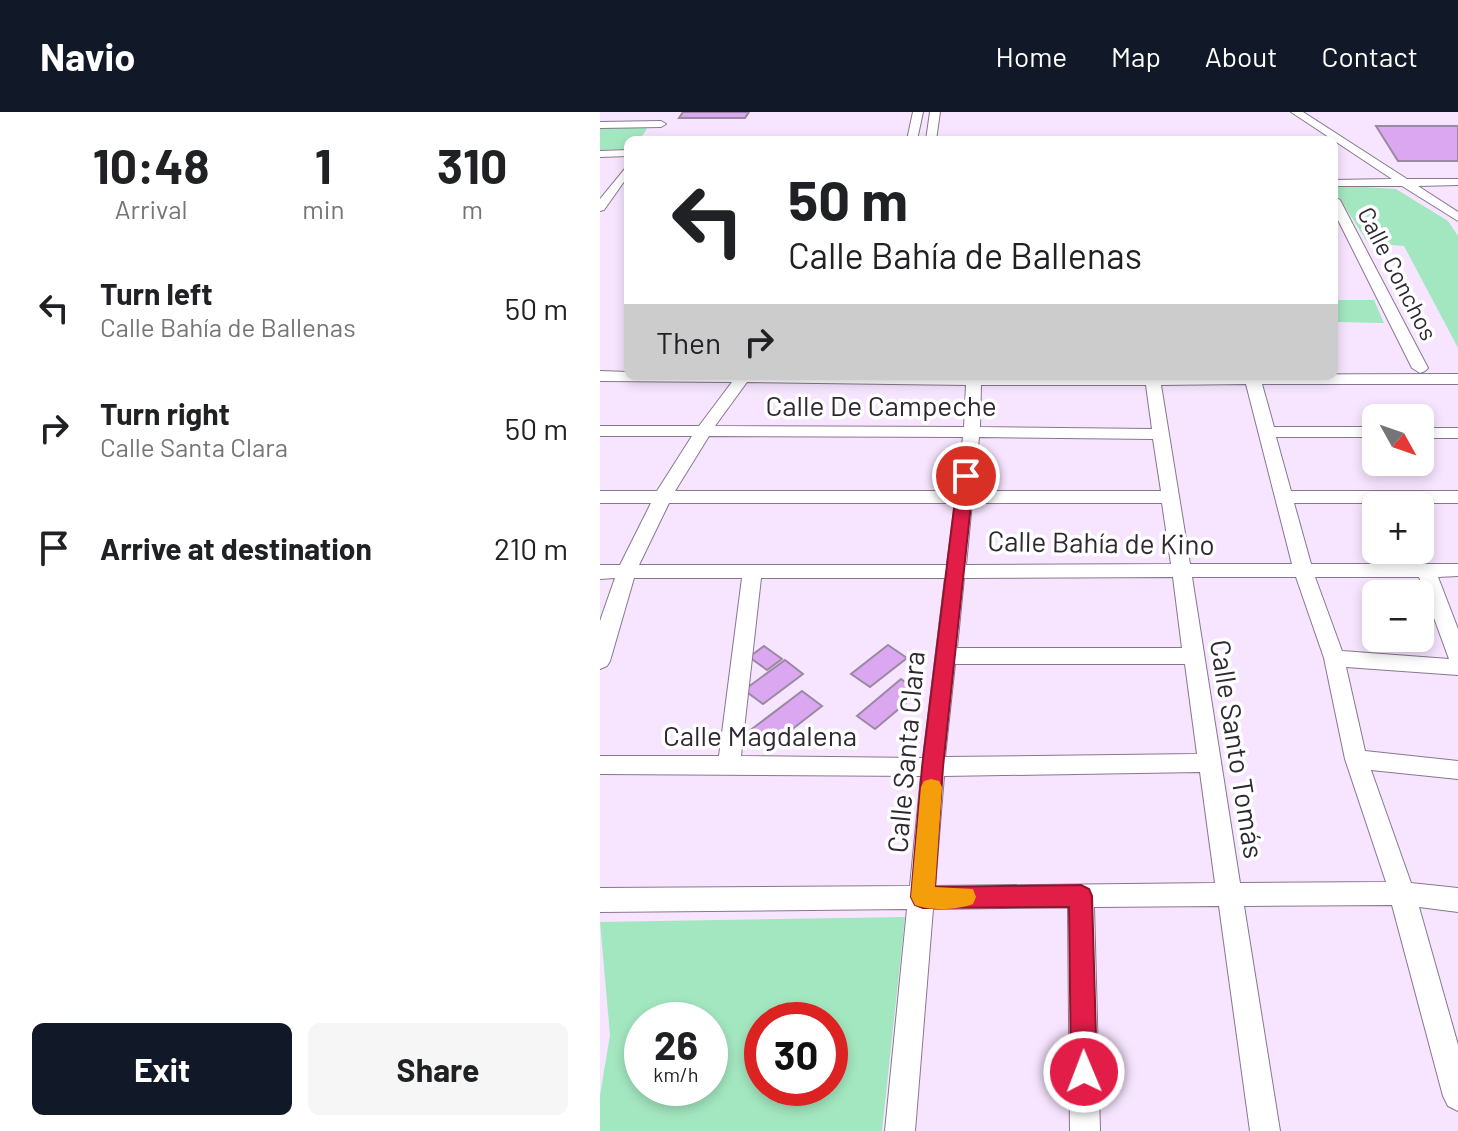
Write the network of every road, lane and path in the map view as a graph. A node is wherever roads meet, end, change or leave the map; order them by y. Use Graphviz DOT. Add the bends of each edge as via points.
graph roads {
  1 [pos="669,112"];
  2 [pos="918,112"];
  3 [pos="935,112"];
  4 [pos="1296,112"];
  5 [pos="661,124"];
  6 [pos="600,125"];
  7 [pos="916,125"];
  8 [pos="933,125"];
  9 [pos="652,136"];
  10 [pos="913,136"];
  11 [pos="932,136"];
  12 [pos="1333,136"];
  13 [pos="1338,140"];
  14 [pos="624,153"];
  15 [pos="600,154"];
  16 [pos="624,174"];
  17 [pos="1458,182"];
  18 [pos="1338,183"];
  19 [pos="1404,183"];
  20 [pos="600,207"];
  21 [pos="1338,208"];
  22 [pos="1458,217"];
  23 [pos="1458,367"];
  24 [pos="1338,368"];
  25 [pos="1420,368"];
  26 [pos="600,376"];
  27 [pos="624,376"];
  28 [pos="1458,379"];
  29 [pos="741,380"];
  30 [pos="975,380"];
  31 [pos="1152,380"];
  32 [pos="1253,380"];
  33 [pos="1338,380"];
  34 [pos="972,430"];
  35 [pos="600,431"];
  36 [pos="1266,432"];
  37 [pos="1362,432"];
  38 [pos="1434,433"];
  39 [pos="1458,433"];
  40 [pos="701,434"];
  41 [pos="1162,434"];
  42 [pos="660,496"];
  43 [pos="600,497"];
  44 [pos="1169,497"];
  45 [pos="1286,497"];
  46 [pos="1458,497"];
  47 [pos="963,499"];
  48 [pos="955,569"];
  49 [pos="1426,570"];
  50 [pos="1458,570"];
  51 [pos="752,571"];
  52 [pos="600,572"];
  53 [pos="627,572"];
  54 [pos="1182,572"];
  55 [pos="1304,573"];
  56 [pos="945,656"];
  57 [pos="1192,656"];
  58 [pos="1458,656"];
  59 [pos="600,657"];
  60 [pos="1334,658"];
  61 [pos="1458,667"];
  62 [pos="1356,759"];
  63 [pos="1207,763"];
  64 [pos="600,765"];
  65 [pos="729,766"];
  66 [pos="933,767"];
  67 [pos="1458,770"];
  68 [pos="1402,893"];
  69 [pos="1229,895"];
  70 [pos="1081,896"];
  71 [pos="923,897"];
  72 [pos="600,900"];
  73 [pos="1458,900"];
  74 [pos="1454,1066"];
  75 [pos="1458,1096"];
  76 [pos="900,1131"];
  77 [pos="1085,1131"];
  78 [pos="1265,1131"];
  1 -- 5 [label="street"];
  2 -- 7 [label="street"];
  3 -- 8 [label="street"];
  4 -- 12 [label="street"];
  5 -- 6 [label="street"];
  5 -- 9 [label="street"];
  7 -- 8 [label="street"];
  7 -- 10 [label="street"];
  8 -- 11 [label="street"];
  13 -- 19 [label="street"];
  14 -- 15 [label="street"];
  16 -- 20 [label="street"];
  17 -- 19 [label="street"];
  18 -- 19 [label="street"];
  19 -- 22 [label="street"];
  21 -- 25 [label="street, Calle Conchos"];
  23 -- 25 [label="street"];
  24 -- 25 [label="street"];
  26 -- 27 [label="street"];
  28 -- 33 [label="street"];
  29 -- 40 [label="street"];
  30 -- 34 [label="street, Calle Santa Clara"];
  31 -- 41 [label="street, Calle Santo Tomás"];
  32 -- 36 [label="street"];
  34 -- 40 [label="street, Calle De Campeche"];
  34 -- 41 [label="street, Calle De Campeche"];
  34 -- 47 [label="street, Calle Santa Clara"];
  35 -- 40 [label="street, Calle De Campeche"];
  36 -- 37 [label="street"];
  36 -- 45 [label="street"];
  38 -- 39 [label="street"];
  40 -- 42 [label="street"];
  41 -- 44 [label="street, Calle Santo Tomás"];
  42 -- 43 [label="street"];
  42 -- 47 [label="street"];
  42 -- 53 [label="street"];
  44 -- 47 [label="street"];
  44 -- 54 [label="street, Calle Santo Tomás"];
  45 -- 46 [label="street"];
  45 -- 55 [label="street"];
  47 -- 48 [label="street, Calle Santa Clara"];
  48 -- 51 [label="street, Calle Bahía de Kino"];
  48 -- 54 [label="street, Calle Bahía de Kino"];
  48 -- 56 [label="street, Calle Santa Clara"];
  49 -- 50 [label="street, Calle Bahía de Kino"];
  49 -- 55 [label="street, Calle Bahía de Kino"];
  49 -- 58 [label="street"];
  51 -- 53 [label="street, Calle Bahía de Kino"];
  51 -- 65 [label="street"];
  52 -- 53 [label="street, Calle Bahía de Kino"];
  53 -- 59 [label="street"];
  54 -- 55 [label="street, Calle Bahía de Kino"];
  54 -- 57 [label="street, Calle Santo Tomás"];
  55 -- 60 [label="street"];
  56 -- 57 [label="street"];
  56 -- 66 [label="street, Calle Santa Clara"];
  57 -- 63 [label="street, Calle Santo Tomás"];
  60 -- 61 [label="street"];
  60 -- 62 [label="street"];
  62 -- 67 [label="street"];
  62 -- 68 [label="street"];
  63 -- 66 [label="street, Calle Magdalena"];
  63 -- 69 [label="street, Calle Santo Tomás"];
  64 -- 65 [label="street, Calle Magdalena"];
  65 -- 66 [label="street, Calle Magdalena"];
  66 -- 71 [label="street, Calle Santa Clara"];
  68 -- 69 [label="street"];
  68 -- 73 [label="street"];
  68 -- 74 [label="street"];
  69 -- 70 [label="street"];
  69 -- 78 [label="street, Calle Santo Tomás"];
  70 -- 71 [label="street"];
  70 -- 77 [label="street"];
  71 -- 72 [label="street"];
  71 -- 76 [label="street, Calle Santa Clara"];
  74 -- 75 [label="street"];
}
